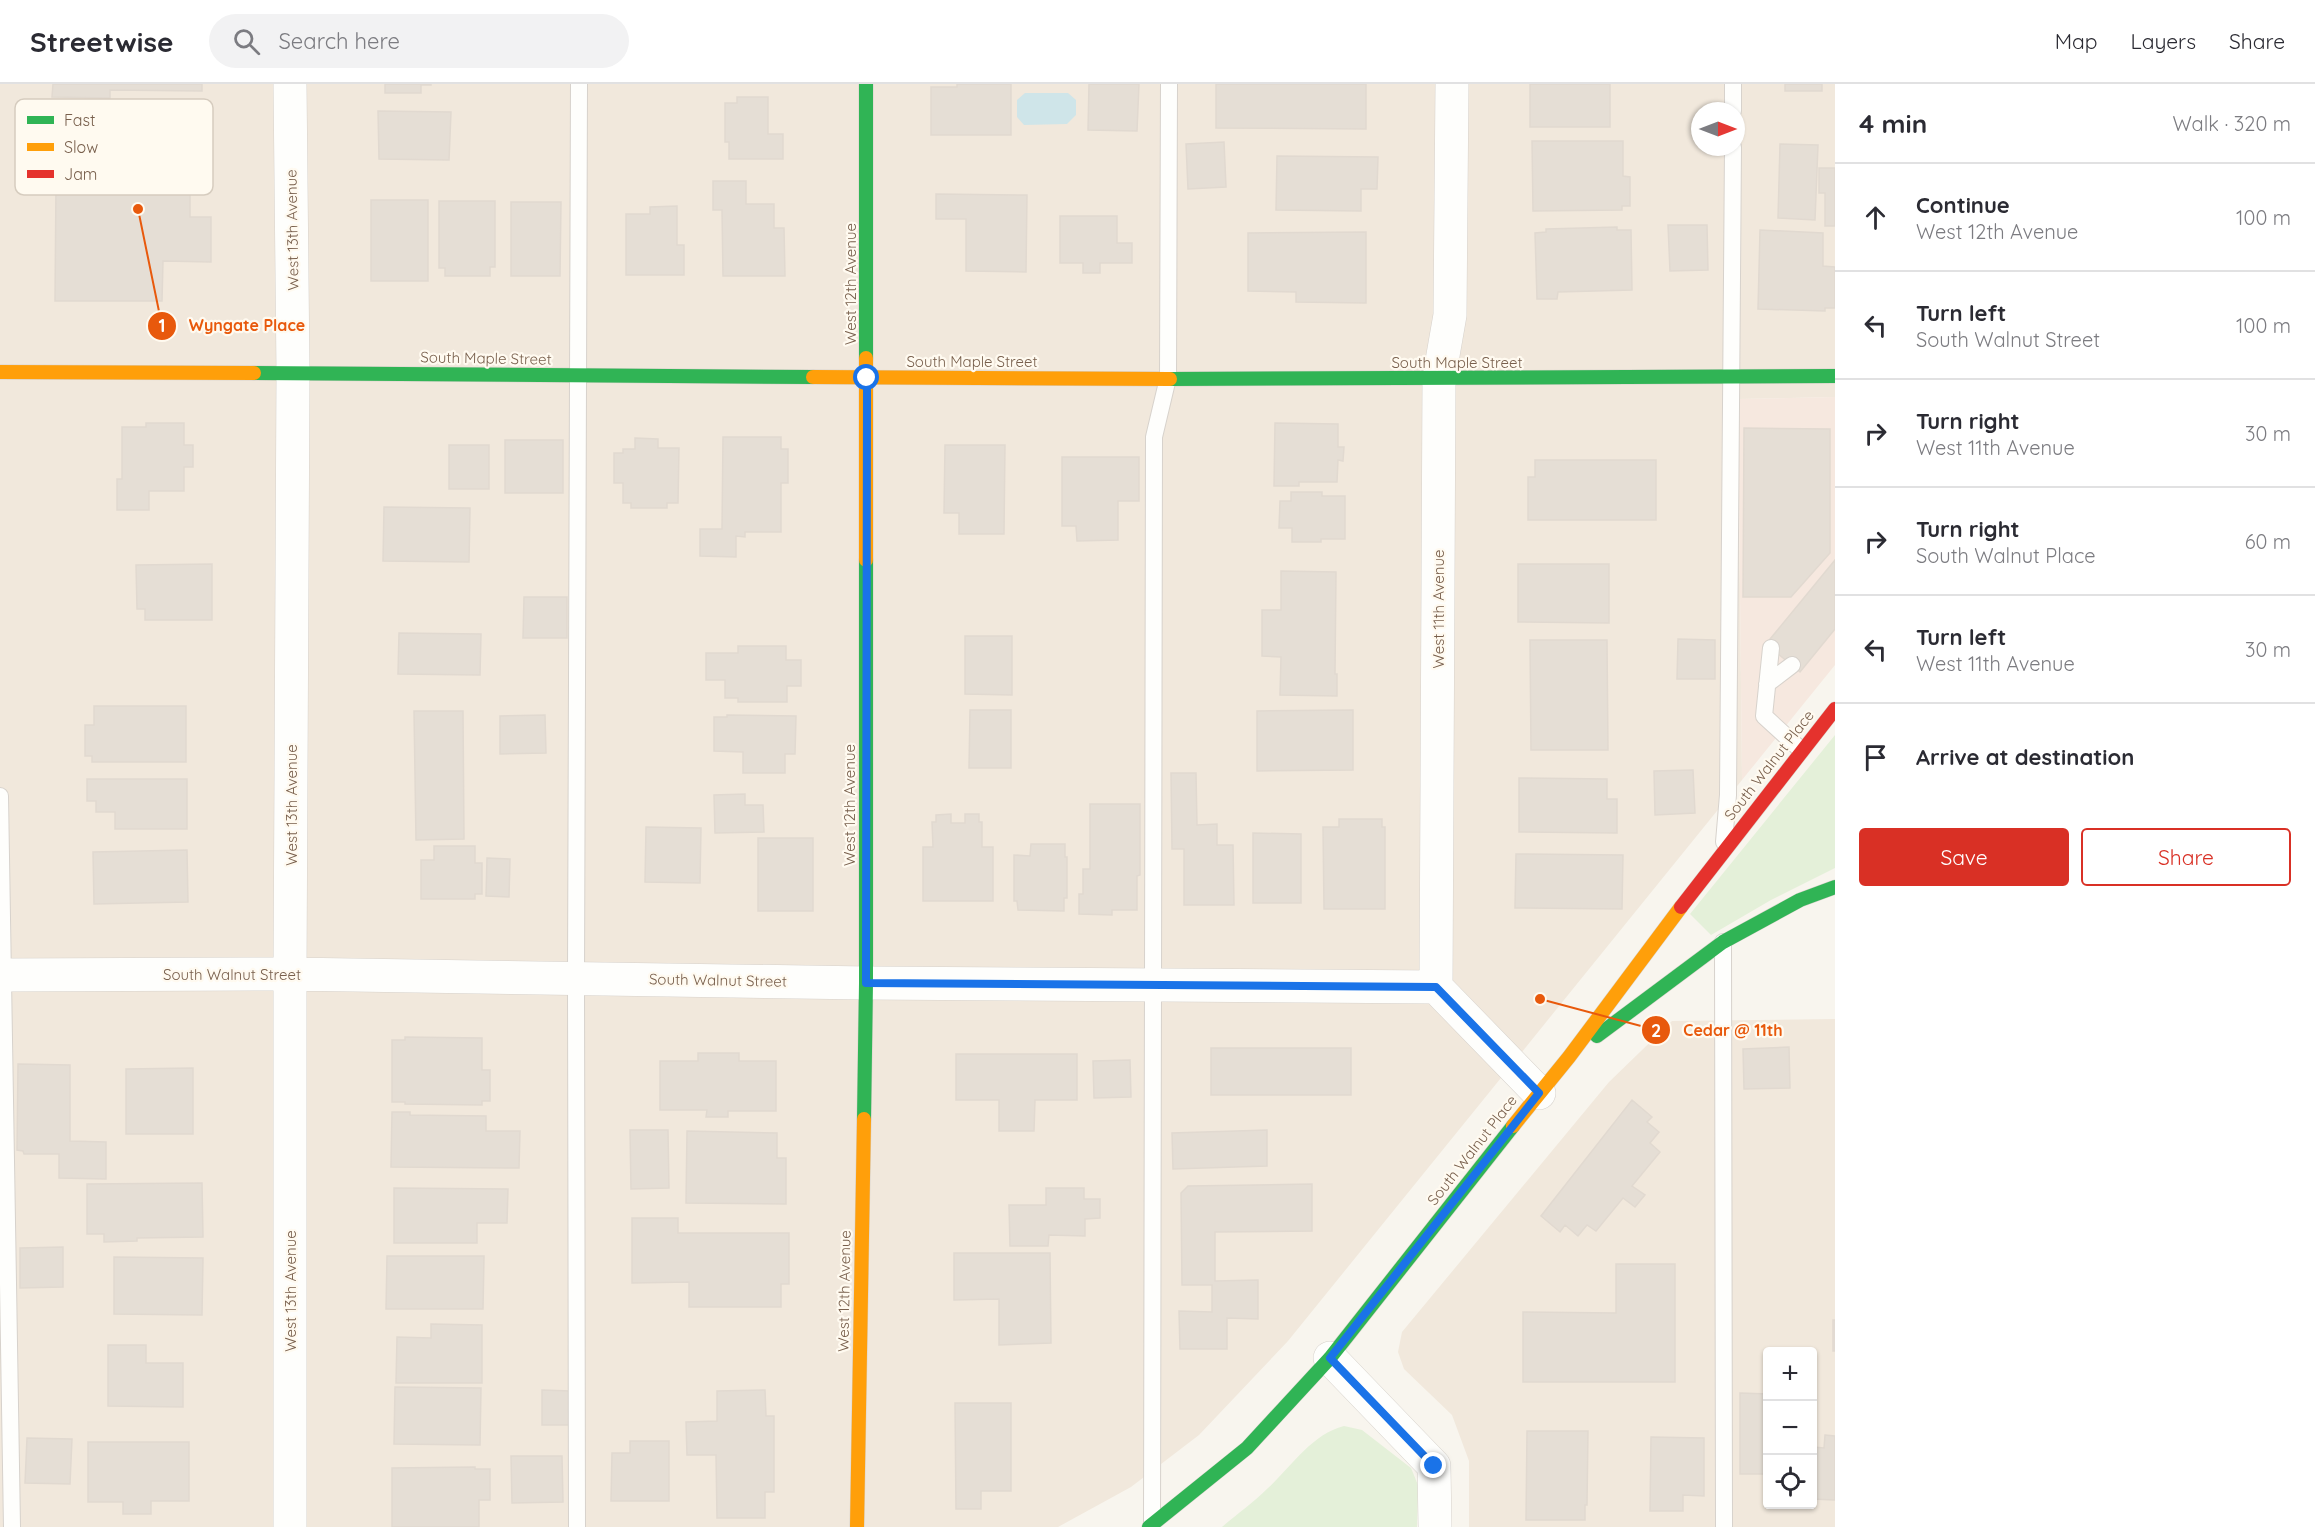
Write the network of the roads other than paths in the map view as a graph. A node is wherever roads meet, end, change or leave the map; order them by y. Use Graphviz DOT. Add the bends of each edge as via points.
graph roads {
  1 [pos="290,84"];
  2 [pos="579,84"];
  3 [pos="866,84"];
  4 [pos="1169,84"];
  5 [pos="1452,84"];
  6 [pos="1733,84"];
  7 [pos="1733,102"];
  8 [pos="1732,156"];
  9 [pos="0,372"];
  10 [pos="293,372"];
  11 [pos="579,375"];
  12 [pos="1835,376"];
  13 [pos="867,378"];
  14 [pos="1168,378"];
  15 [pos="1439,378"];
  16 [pos="1731,378"];
  17 [pos="1771,648"];
  18 [pos="1792,665"];
  19 [pos="1767,684"];
  20 [pos="1835,709"];
  21 [pos="1801,750"];
  22 [pos="0,796"];
  23 [pos="1724,849"];
  24 [pos="1835,887"];
  25 [pos="1723,942"];
  26 [pos="290,974"];
  27 [pos="1,975"];
  28 [pos="576,978"];
  29 [pos="866,983"];
  30 [pos="1153,984"];
  31 [pos="1436,987"];
  32 [pos="1569,1057"];
  33 [pos="1539,1093"];
  34 [pos="1330,1358"];
  35 [pos="1151,1526"];
  36 [pos="12,1527"];
  37 [pos="290,1527"];
  38 [pos="577,1527"];
  39 [pos="857,1527"];
  40 [pos="1435,1527"];
  41 [pos="1724,1527"];
  1 -- 10 [label="street, West 13th Avenue"];
  2 -- 11 [label="lane"];
  3 -- 13 [label="street, West 12th Avenue"];
  4 -- 14 [label="lane"];
  5 -- 15 [label="street, West 11th Avenue" via="1450,315"];
  6 -- 7 [label="lane"];
  8 -- 16 [label="lane"];
  9 -- 10 [label="street, South Maple Street"];
  10 -- 11 [label="street, South Maple Street"];
  10 -- 26 [label="street, West 13th Avenue"];
  11 -- 13 [label="street, South Maple Street"];
  11 -- 28 [label="lane"];
  12 -- 16 [label="street, South Maple Street"];
  13 -- 14 [label="street, South Maple Street"];
  13 -- 29 [label="street, West 12th Avenue"];
  14 -- 15 [label="street, South Maple Street"];
  14 -- 30 [label="lane" via="1154,437"];
  15 -- 16 [label="street, South Maple Street"];
  15 -- 31 [label="street, West 11th Avenue"];
  16 -- 23 [label="lane" via="1728,795"];
  17 -- 19 [label="lane"];
  18 -- 19 [label="lane"];
  19 -- 21 [label="lane" via="1764,716"];
  20 -- 21 [label="street, South Walnut Place"];
  21 -- 23 [label="street, South Walnut Place"];
  22 -- 27 [label="lane"];
  23 -- 32 [label="street, South Walnut Place"];
  24 -- 25 [label="street" via="1800,900"];
  25 -- 32 [label="street"];
  25 -- 41 [label="lane"];
  26 -- 27 [label="street, South Walnut Street"];
  26 -- 28 [label="street, South Walnut Street"];
  26 -- 37 [label="street, West 13th Avenue"];
  27 -- 36 [label="lane"];
  28 -- 29 [label="street, South Walnut Street"];
  28 -- 38 [label="lane"];
  29 -- 30 [label="street, South Walnut Street"];
  29 -- 39 [label="street, West 12th Avenue"];
  30 -- 31 [label="street, South Walnut Street"];
  30 -- 35 [label="lane"];
  31 -- 33 [label="street"];
  32 -- 33 [label="street, South Walnut Place"];
  33 -- 34 [label="street, South Walnut Place"];
  34 -- 35 [label="street, South Walnut Place" via="1247,1448"];
  34 -- 40 [label="street" via="1434,1466"];
}
